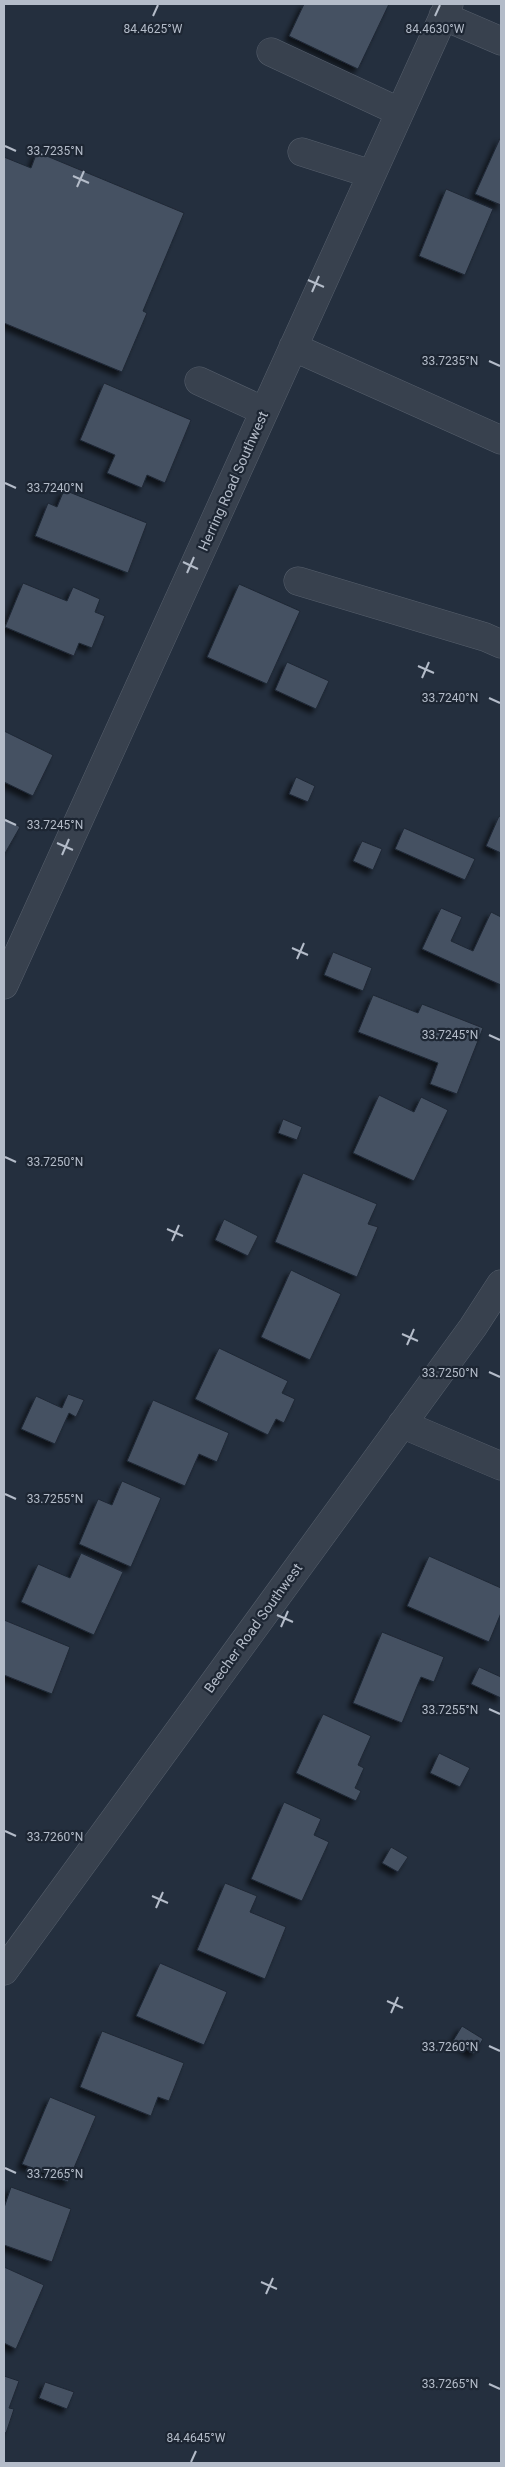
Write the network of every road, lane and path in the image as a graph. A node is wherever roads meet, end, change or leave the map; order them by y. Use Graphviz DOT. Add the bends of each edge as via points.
graph roads {
  1 [pos="446,10"];
  2 [pos="501,41"];
  3 [pos="272,52"];
  4 [pos="400,112"];
  5 [pos="302,152"];
  6 [pos="371,174"];
  7 [pos="293,347"];
  8 [pos="199,381"];
  9 [pos="264,411"];
  10 [pos="501,440"];
  11 [pos="298,581"];
  12 [pos="501,644"];
  13 [pos="4,985"];
  14 [pos="501,1284"];
  15 [pos="402,1424"];
  16 [pos="501,1466"];
  17 [pos="4,1971"];
  1 -- 2 [label="street"];
  1 -- 4 [label="street, Herring Road Southwest"];
  3 -- 4 [label="street"];
  4 -- 6 [label="street, Herring Road Southwest"];
  5 -- 6 [label="street"];
  6 -- 7 [label="street, Herring Road Southwest"];
  7 -- 9 [label="street, Herring Road Southwest"];
  7 -- 10 [label="street"];
  8 -- 9 [label="street"];
  9 -- 13 [label="street, Herring Road Southwest"];
  11 -- 12 [label="street"];
  14 -- 15 [label="street, Beecher Road Southwest"];
  15 -- 16 [label="street"];
  15 -- 17 [label="street, Beecher Road Southwest"];
}
